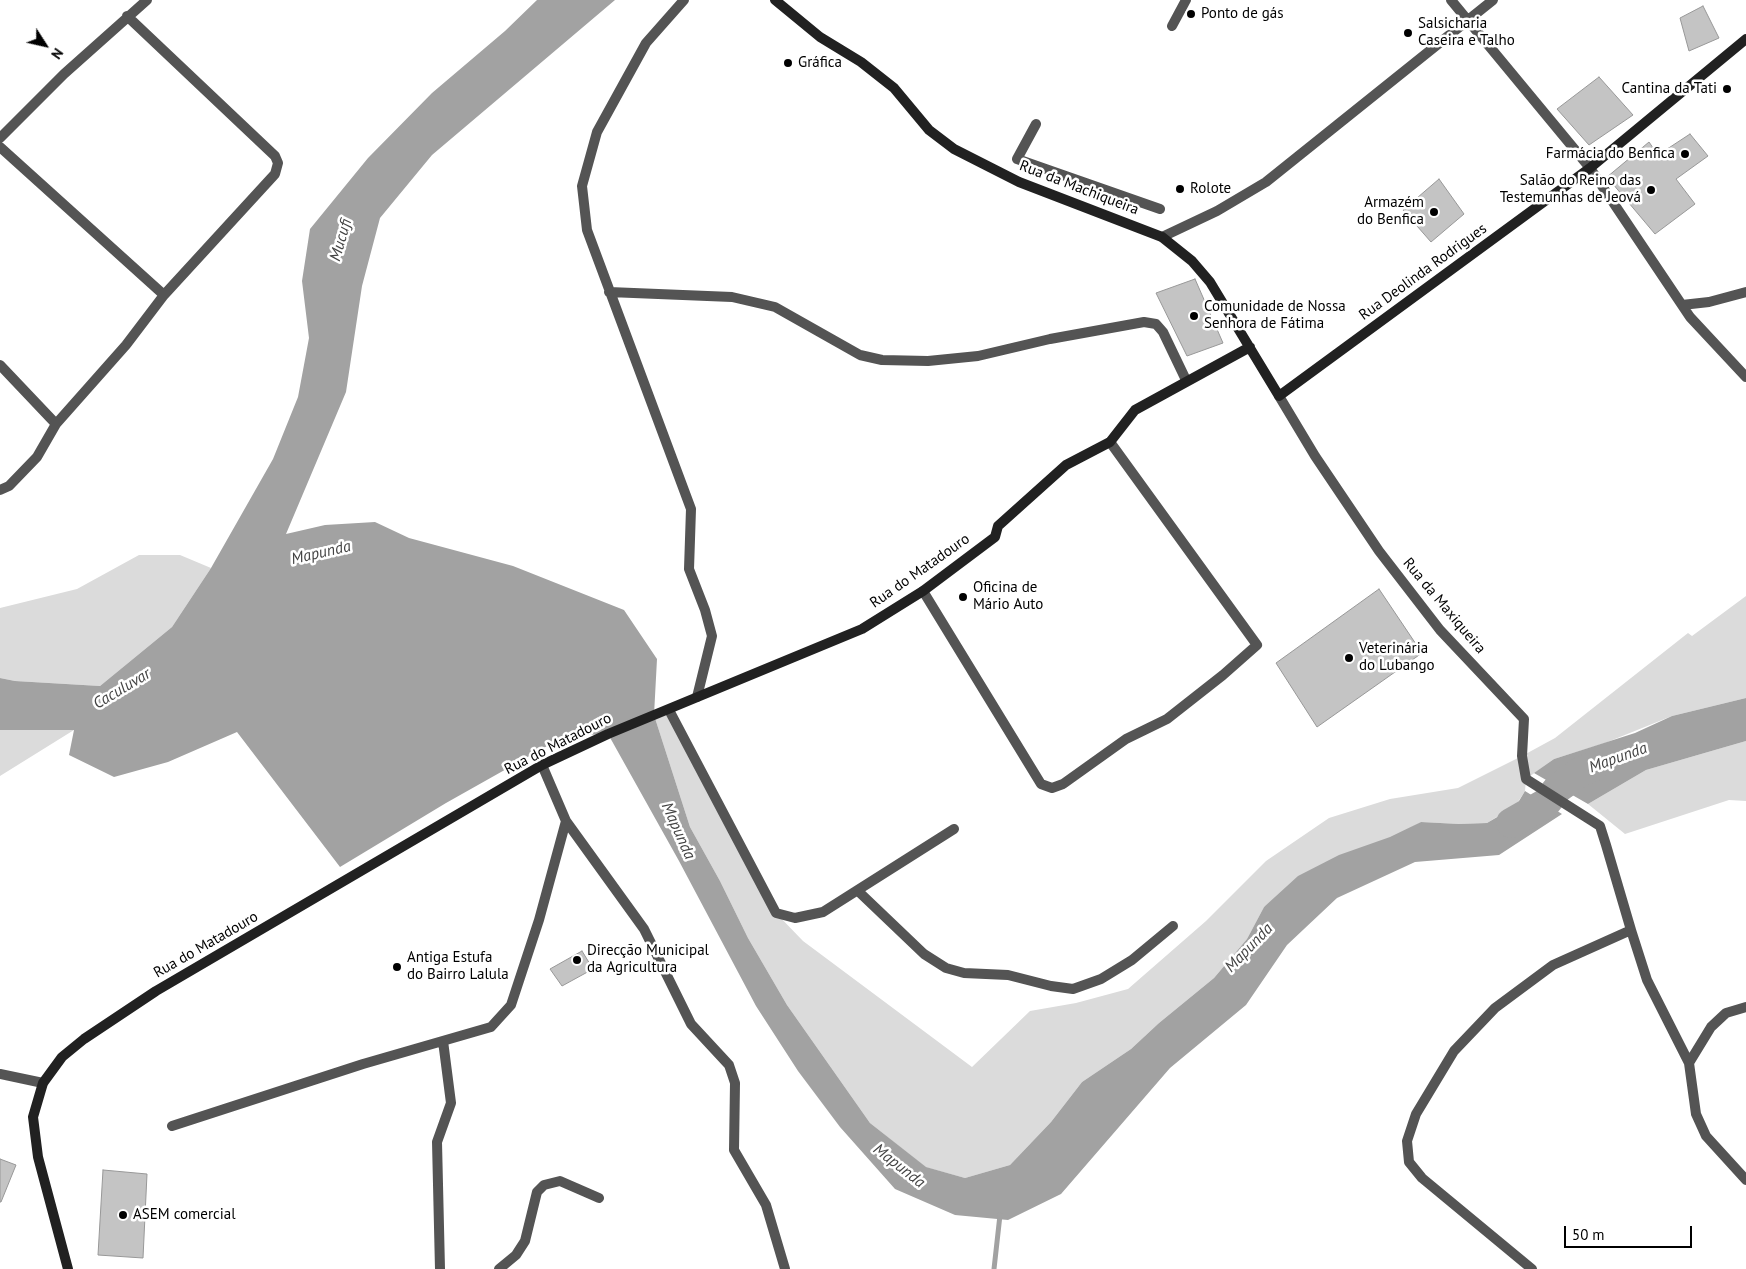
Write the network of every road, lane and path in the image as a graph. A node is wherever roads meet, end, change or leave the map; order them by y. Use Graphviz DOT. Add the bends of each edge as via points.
graph roads {
  1 [pos="147,0"];
  2 [pos="684,0"];
  3 [pos="775,0"];
  4 [pos="1186,0"];
  5 [pos="1451,0"];
  6 [pos="1493,0"];
  7 [pos="127,16"];
  8 [pos="1468,21"];
  9 [pos="1172,26"];
  10 [pos="1746,39"];
  11 [pos="1036,124"];
  12 [pos="0,138"];
  13 [pos="0,147"];
  14 [pos="1590,168"];
  15 [pos="1160,209"];
  16 [pos="1162,237"];
  17 [pos="608,292"];
  18 [pos="1746,292"];
  19 [pos="164,295"];
  20 [pos="1682,305"];
  21 [pos="1250,347"];
  22 [pos="0,365"];
  23 [pos="1746,377"];
  24 [pos="1186,380"];
  25 [pos="1279,396"];
  26 [pos="56,424"];
  27 [pos="1110,442"];
  28 [pos="1316,456"];
  29 [pos="0,490"];
  30 [pos="923,591"];
  31 [pos="697,697"];
  32 [pos="669,710"];
  33 [pos="542,765"];
  34 [pos="566,821"];
  35 [pos="954,829"];
  36 [pos="858,891"];
  37 [pos="1173,926"];
  38 [pos="1631,930"];
  39 [pos="1746,1007"];
  40 [pos="442,1041"];
  41 [pos="1689,1063"];
  42 [pos="0,1074"];
  43 [pos="43,1083"];
  44 [pos="172,1126"];
  45 [pos="1746,1180"];
  46 [pos="599,1198"];
  47 [pos="68,1269"];
  48 [pos="440,1269"];
  49 [pos="499,1269"];
  50 [pos="785,1269"];
  51 [pos="1532,1269"];
  1 -- 7 [label="street"];
  2 -- 17 [label="street" via="646,43 598,132 582,186 587,230"];
  3 -- 16 [label="street, Rua da Machiqueira" via="820,37 861,62 894,88 930,130 954,149 1019,182"];
  4 -- 9 [label="street"];
  5 -- 8 [label="street"];
  6 -- 8 [label="street"];
  7 -- 12 [label="street"];
  7 -- 19 [label="street" via="275,156 278,163 275,174"];
  8 -- 14 [label="street"];
  8 -- 16 [label="street" via="1266,182 1217,211"];
  10 -- 14 [label="street, Rua Deolinda Rodrigues"];
  11 -- 15 [label="street" via="1017,159"];
  13 -- 19 [label="street"];
  14 -- 20 [label="street"];
  14 -- 25 [label="street, Rua Deolinda Rodrigues"];
  16 -- 21 [label="street, Rua da Machiqueira" via="1192,261 1210,282"];
  17 -- 24 [label="street" via="732,297 775,308 860,355 882,360 928,361 978,356 1144,322 1156,324 1163,332"];
  17 -- 31 [label="street" via="691,509 689,569 712,636"];
  18 -- 20 [label="street"];
  19 -- 26 [label="street" via="126,345"];
  20 -- 23 [label="street"];
  21 -- 24 [label="street, Rua do Matadouro"];
  21 -- 25 [label="street, Rua da Machiqueira"];
  22 -- 26 [label="street"];
  24 -- 27 [label="street, Rua do Matadouro" via="1135,410"];
  25 -- 28 [label="street, Rua da Machiqueira"];
  26 -- 29 [label="street" via="37,457 9,486"];
  27 -- 30 [label="street, Rua do Matadouro" via="1066,465 998,526 995,538"];
  27 -- 30 [label="street" via="1257,645 1223,675 1167,719 1126,739 1063,784 1052,788 1042,784"];
  28 -- 38 [label="street, Rua da Maxiqueira" via="1380,551 1440,630 1524,719 1522,756 1526,778 1600,826"];
  30 -- 31 [label="street, Rua do Matadouro" via="862,629"];
  31 -- 32 [label="street, Rua do Matadouro"];
  32 -- 33 [label="street, Rua do Matadouro"];
  32 -- 36 [label="street" via="776,913 795,918 823,912"];
  33 -- 34 [label="street"];
  33 -- 43 [label="street, Rua do Matadouro" via="156,991 84,1039 62,1057"];
  34 -- 40 [label="street" via="511,1005 491,1027"];
  34 -- 50 [label="street" via="644,929 691,1024 729,1065 736,1083 734,1150 766,1205"];
  35 -- 36 [label="street"];
  36 -- 37 [label="street" via="924,954 946,968 1066,988 1101,979 1132,960"];
  38 -- 41 [label="street" via="1647,980"];
  38 -- 51 [label="street" via="1553,965 1494,1008 1454,1051 1416,1114 1407,1141 1409,1162 1422,1178"];
  39 -- 41 [label="street" via="1726,1013 1712,1027"];
  40 -- 44 [label="street"];
  40 -- 48 [label="street" via="451,1103 437,1142"];
  41 -- 45 [label="street" via="1696,1114 1706,1136"];
  42 -- 43 [label="street"];
  43 -- 47 [label="street, Rua do Matadouro" via="33,1117 38,1157"];
  46 -- 49 [label="street" via="560,1181 544,1185 537,1192 525,1241 516,1255"];
}
